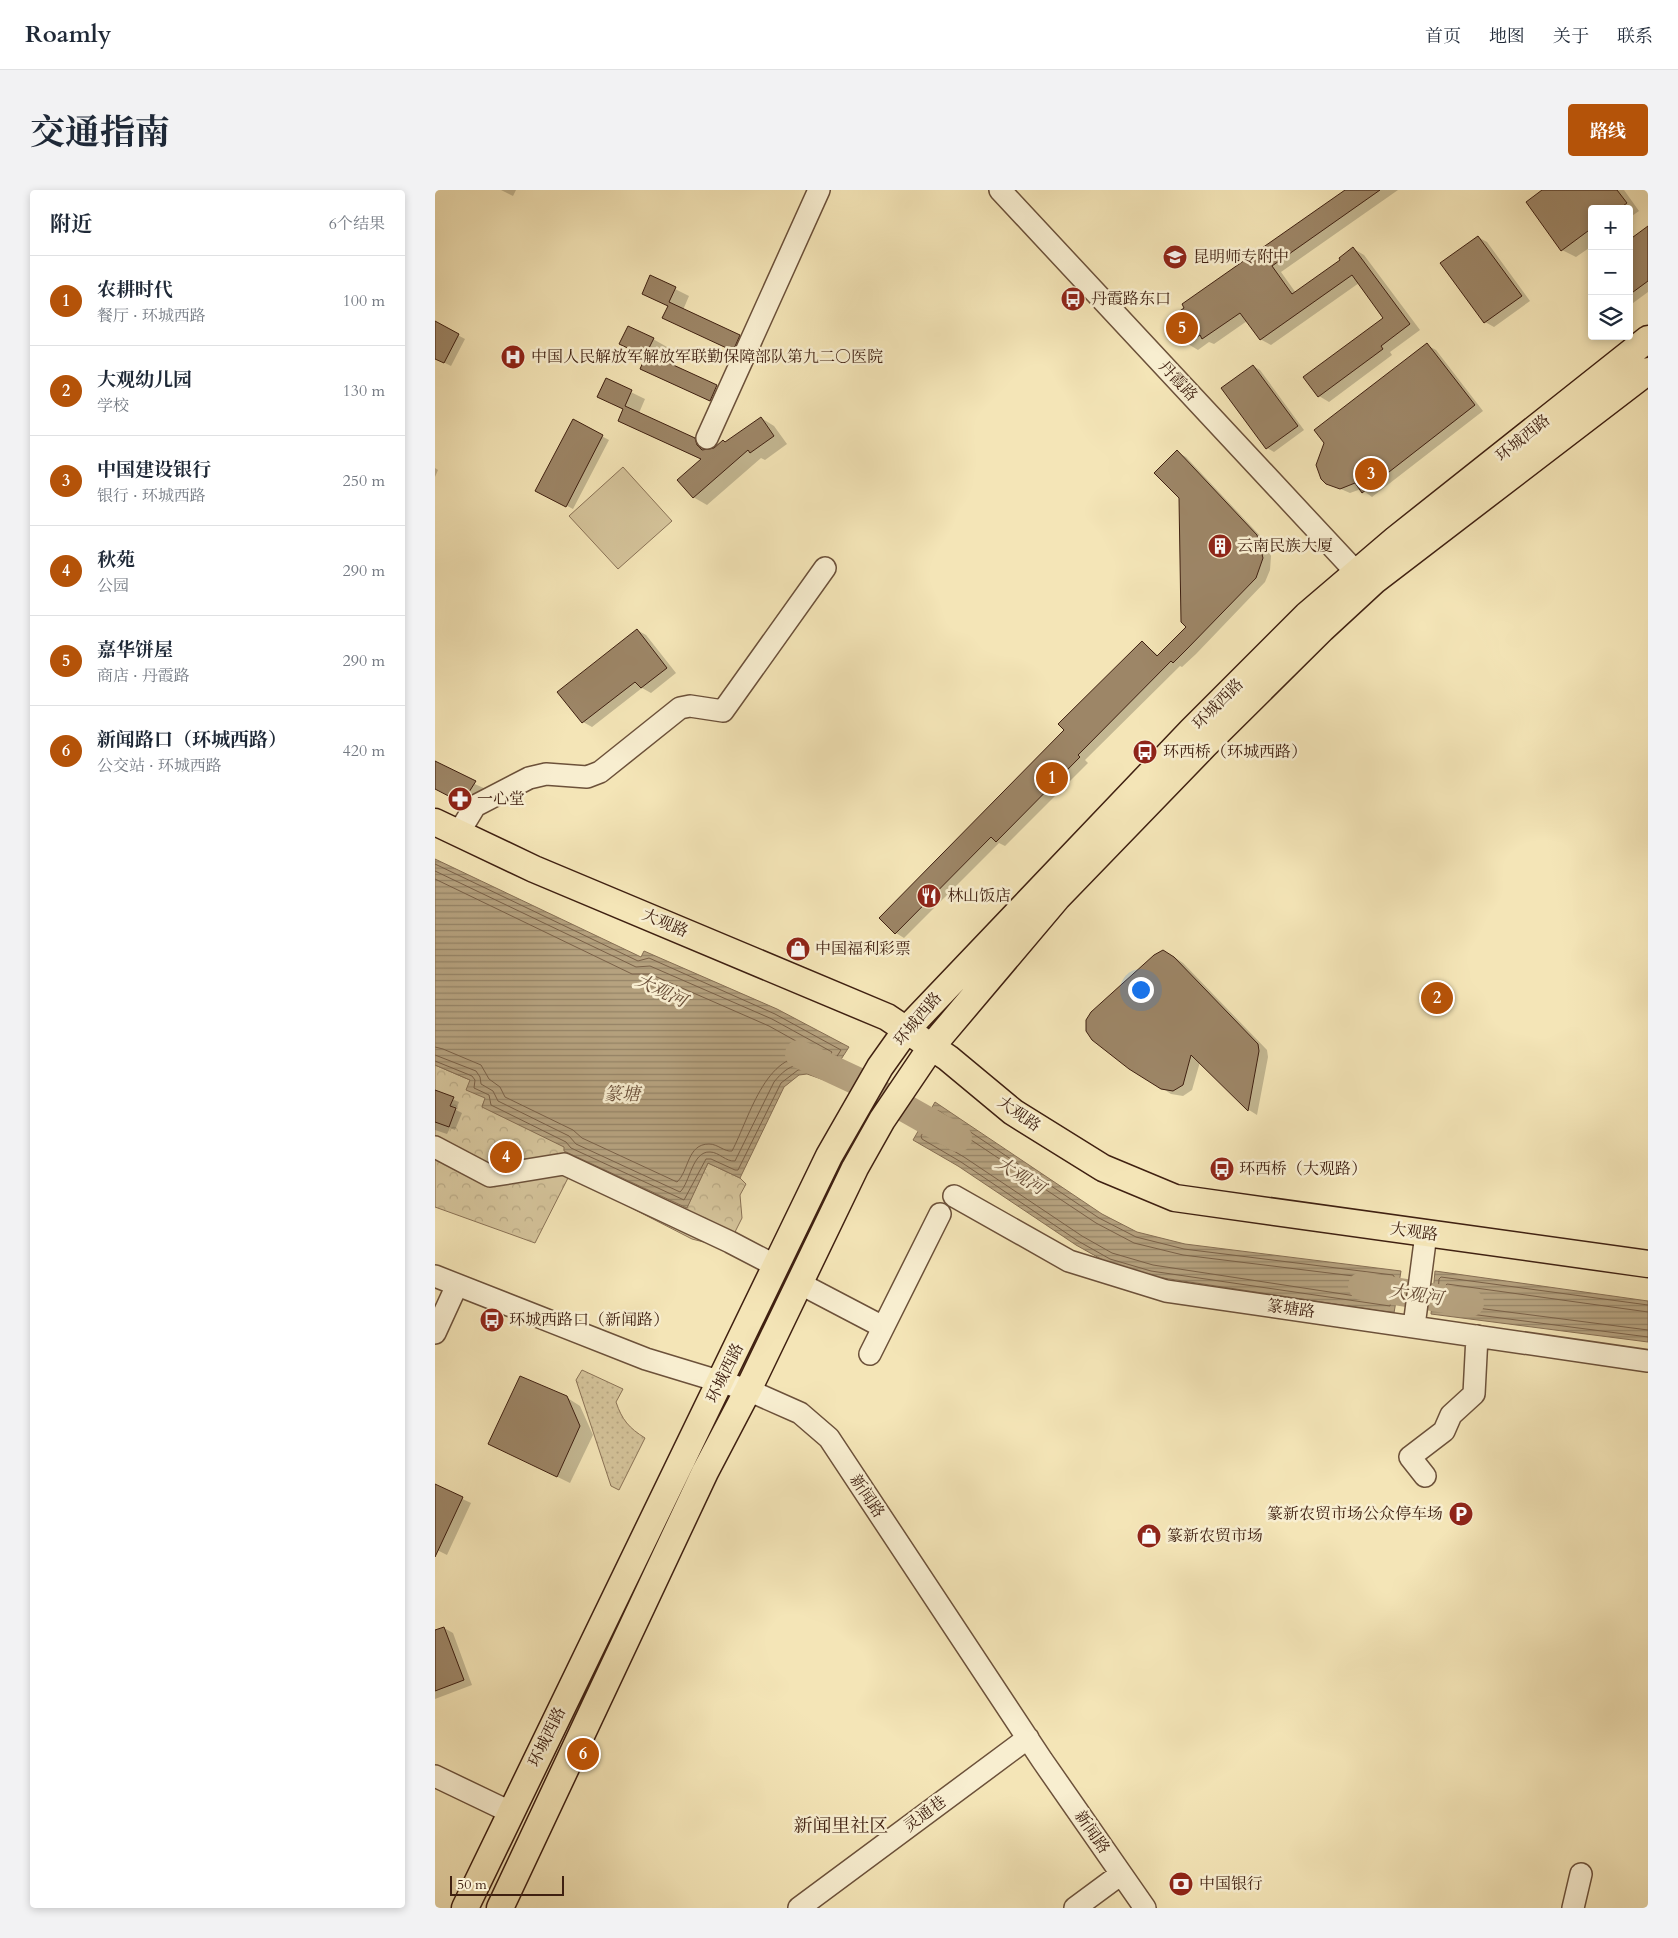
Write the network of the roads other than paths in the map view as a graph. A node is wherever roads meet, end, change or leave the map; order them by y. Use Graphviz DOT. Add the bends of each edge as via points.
graph roads {
  1 [pos="819,190"];
  2 [pos="1000,190"];
  3 [pos="1648,339"];
  4 [pos="1648,371"];
  5 [pos="707,438"];
  6 [pos="825,568"];
  7 [pos="1356,572"];
  8 [pos="435,822"];
  9 [pos="458,834"];
  10 [pos="907,1029"];
  11 [pos="932,1046"];
  12 [pos="435,1147"];
  13 [pos="954,1196"];
  14 [pos="940,1214"];
  15 [pos="1426,1234"];
  16 [pos="1648,1264"];
  17 [pos="776,1266"];
  18 [pos="435,1276"];
  19 [pos="799,1283"];
  20 [pos="457,1285"];
  21 [pos="1414,1326"];
  22 [pos="883,1327"];
  23 [pos="435,1333"];
  24 [pos="1477,1336"];
  25 [pos="870,1354"];
  26 [pos="1648,1361"];
  27 [pos="721,1381"];
  28 [pos="748,1390"];
  29 [pos="1425,1476"];
  30 [pos="1027,1738"];
  31 [pos="435,1776"];
  32 [pos="510,1812"];
  33 [pos="1121,1874"];
  34 [pos="1581,1874"];
  35 [pos="465,1908"];
  36 [pos="501,1908"];
  37 [pos="799,1908"];
  38 [pos="1075,1908"];
  39 [pos="1145,1908"];
  40 [pos="1573,1908"];
  1 -- 5 [label="street"];
  2 -- 7 [label="street, 丹霞路"];
  3 -- 7 [label="main road, 环城西路"];
  4 -- 11 [label="main road, 环城西路" via="1374,581 1322,629 1057,898"];
  6 -- 9 [label="street" via="723,711 690,706 680,708 600,772 587,777 546,774 529,778 475,806"];
  7 -- 10 [label="main road, 环城西路" via="1307,615 1197,724"];
  8 -- 9 [label="main road, 大观路"];
  9 -- 10 [label="main road, 大观路" via="534,869 863,1005"];
  10 -- 11 [label="main road, 大观路"];
  10 -- 17 [label="main road, 环城西路" via="857,1105"];
  11 -- 15 [label="main road, 大观路" via="1013,1112 1054,1138 1103,1168 1175,1198"];
  11 -- 19 [label="main road, 环城西路" via="905,1083 855,1168"];
  12 -- 17 [label="street" via="490,1176 564,1164"];
  13 -- 21 [label="street, 篆塘路" via="1069,1261 1166,1291"];
  14 -- 22 [label="street"];
  15 -- 16 [label="main road, 大观路"];
  15 -- 21 [label="street"];
  17 -- 27 [label="main road, 环城西路"];
  18 -- 20 [label="street, 新闻路"];
  19 -- 22 [label="street"];
  19 -- 28 [label="main road, 环城西路"];
  20 -- 23 [label="street"];
  20 -- 27 [label="street, 新闻路" via="646,1359"];
  21 -- 24 [label="street, 篆塘路"];
  22 -- 25 [label="street"];
  24 -- 26 [label="street, 篆塘路"];
  24 -- 29 [label="street" via="1474,1394 1451,1415 1444,1431 1410,1457"];
  27 -- 28 [label="street, 新闻路"];
  27 -- 32 [label="main road, 环城西路"];
  28 -- 30 [label="street, 新闻路" via="800,1413 829,1438"];
  28 -- 36 [label="main road, 环城西路" via="705,1472"];
  30 -- 33 [label="street, 新闻路"];
  30 -- 37 [label="street, 灵通巷"];
  31 -- 32 [label="street"];
  32 -- 35 [label="main road, 环城西路"];
  33 -- 38 [label="street"];
  33 -- 39 [label="street, 新闻路"];
  34 -- 40 [label="street"];
}
